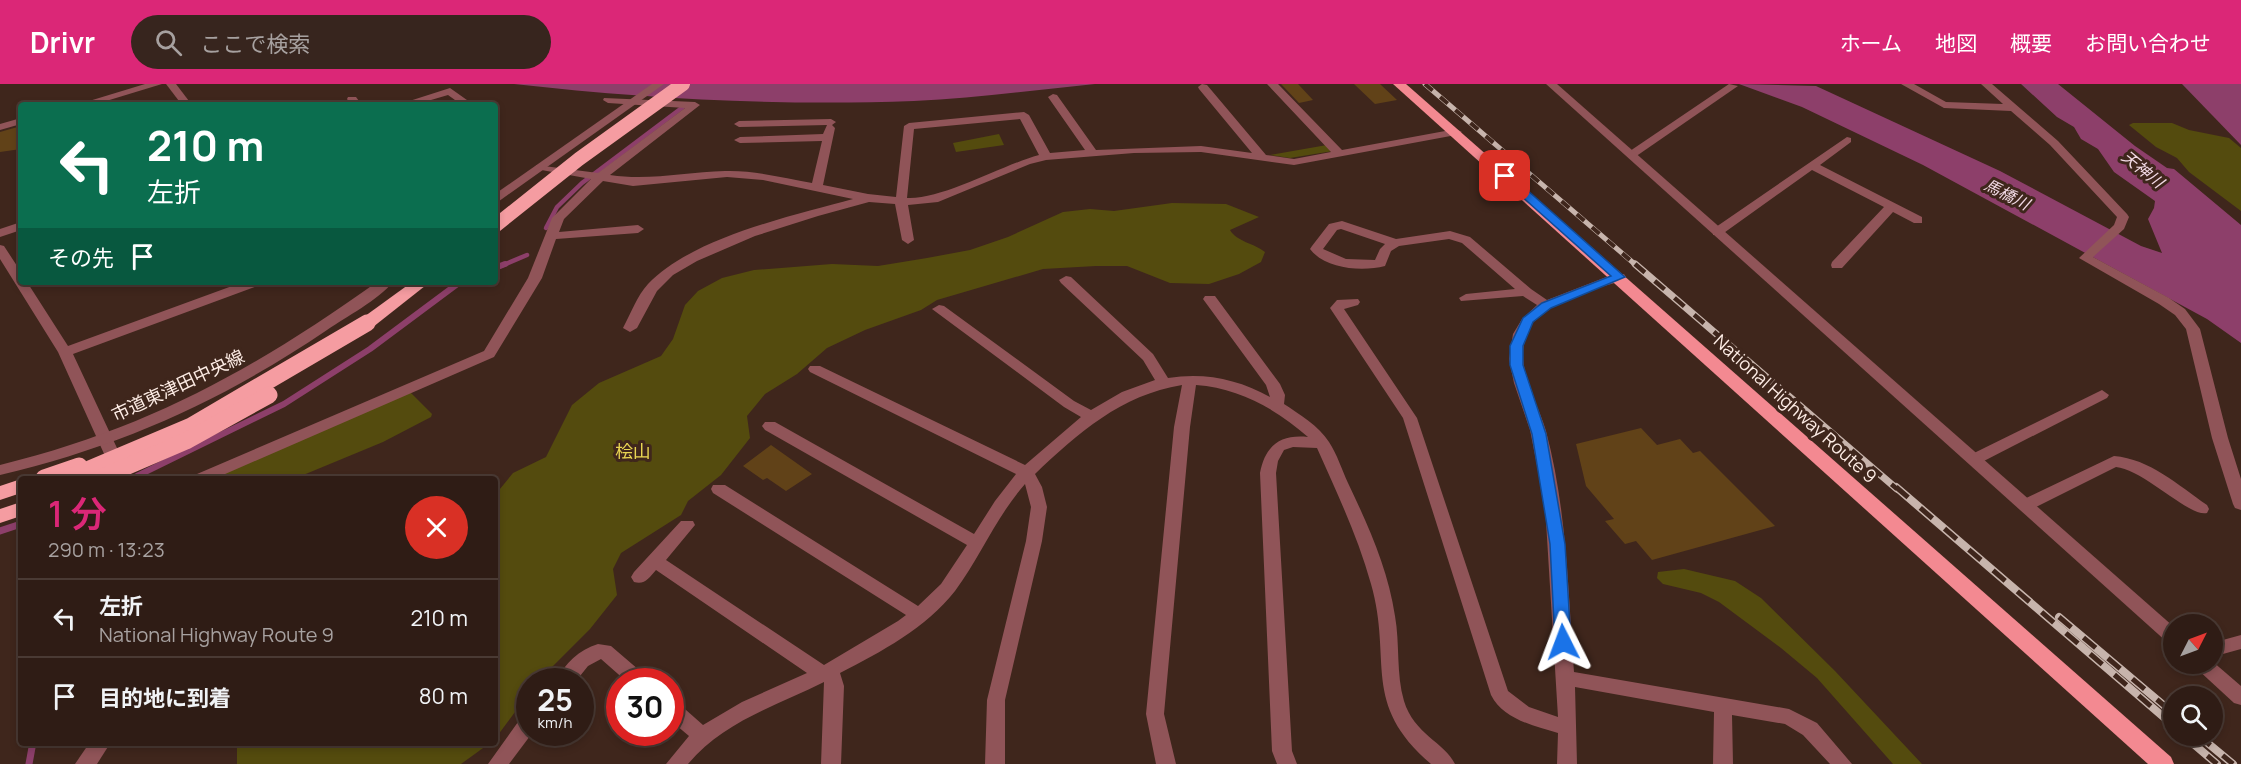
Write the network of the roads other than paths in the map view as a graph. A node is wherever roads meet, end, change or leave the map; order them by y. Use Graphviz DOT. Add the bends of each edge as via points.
graph roads {
  1 [pos="157,84"];
  2 [pos="171,84"];
  3 [pos="659,84"];
  4 [pos="683,84"];
  5 [pos="1272,84"];
  6 [pos="1400,84"];
  7 [pos="1551,84"];
  8 [pos="1906,84"];
  9 [pos="1986,84"];
  10 [pos="1733,86"];
  11 [pos="1203,87"];
  12 [pos="1053,97"];
  13 [pos="608,100"];
  14 [pos="92,102"];
  15 [pos="185,102"];
  16 [pos="412,102"];
  17 [pos="466,102"];
  18 [pos="631,102"];
  19 [pos="2014,108"];
  20 [pos="18,123"];
  21 [pos="739,124"];
  22 [pos="0,127"];
  23 [pos="1456,132"];
  24 [pos="828,137"];
  25 [pos="740,140"];
  26 [pos="1846,140"];
  27 [pos="1093,153"];
  28 [pos="1340,154"];
  29 [pos="1631,155"];
  30 [pos="1046,157"];
  31 [pos="1262,157"];
  32 [pos="1812,165"];
  33 [pos="540,167"];
  34 [pos="600,177"];
  35 [pos="817,186"];
  36 [pos="498,198"];
  37 [pos="868,198"];
  38 [pos="901,202"];
  39 [pos="1892,206"];
  40 [pos="1918,220"];
  41 [pos="498,224"];
  42 [pos="18,227"];
  43 [pos="638,229"];
  44 [pos="1717,232"];
  45 [pos="0,233"];
  46 [pos="551,236"];
  47 [pos="908,240"];
  48 [pos="1395,243"];
  49 [pos="0,249"];
  50 [pos="1837,265"];
  51 [pos="1619,277"];
  52 [pos="18,278"];
  53 [pos="1066,280"];
  54 [pos="23,285"];
  55 [pos="247,285"];
  56 [pos="382,285"];
  57 [pos="418,285"];
  58 [pos="1526,292"];
  59 [pos="1210,298"];
  60 [pos="1466,298"];
  61 [pos="1353,302"];
  62 [pos="1546,305"];
  63 [pos="939,309"];
  64 [pos="367,323"];
  65 [pos="630,328"];
  66 [pos="65,352"];
  67 [pos="815,369"];
  68 [pos="289,371"];
  69 [pos="1190,379"];
  70 [pos="1163,381"];
  71 [pos="2102,395"];
  72 [pos="1276,406"];
  73 [pos="1090,416"];
  74 [pos="770,426"];
  75 [pos="107,440"];
  76 [pos="1323,444"];
  77 [pos="163,453"];
  78 [pos="1975,459"];
  79 [pos="0,470"];
  80 [pos="1027,473"];
  81 [pos="49,476"];
  82 [pos="73,476"];
  83 [pos="105,476"];
  84 [pos="114,476"];
  85 [pos="122,476"];
  86 [pos="208,476"];
  87 [pos="18,487"];
  88 [pos="719,489"];
  89 [pos="0,493"];
  90 [pos="18,497"];
  91 [pos="0,504"];
  92 [pos="2241,504"];
  93 [pos="2026,505"];
  94 [pos="18,509"];
  95 [pos="2201,509"];
  96 [pos="0,516"];
  97 [pos="18,516"];
  98 [pos="0,522"];
  99 [pos="687,525"];
  100 [pos="978,543"];
  101 [pos="656,561"];
  102 [pos="640,577"];
  103 [pos="919,615"];
  104 [pos="2163,628"];
  105 [pos="2241,642"];
  106 [pos="2223,647"];
  107 [pos="576,668"];
  108 [pos="624,668"];
  109 [pos="826,672"];
  110 [pos="2215,674"];
  111 [pos="1565,678"];
  112 [pos="2241,697"];
  113 [pos="1723,705"];
  114 [pos="684,720"];
  115 [pos="1568,728"];
  116 [pos="701,735"];
  117 [pos="516,740"];
  118 [pos="99,746"];
  119 [pos="85,764"];
  120 [pos="498,764"];
  121 [pos="676,764"];
  122 [pos="831,764"];
  123 [pos="995,764"];
  124 [pos="1166,764"];
  125 [pos="1287,764"];
  126 [pos="1445,764"];
  127 [pos="1567,764"];
  128 [pos="1723,764"];
  129 [pos="1842,764"];
  130 [pos="2163,764"];
  1 -- 14 [label="street"];
  2 -- 15 [label="street"];
  3 -- 18 [label="street"];
  4 -- 41 [label="highway, bridge"];
  5 -- 28 [label="street"];
  6 -- 23 [label="highway, National Highway Route 9"];
  7 -- 29 [label="street"];
  8 -- 19 [label="street" via="1944,105"];
  9 -- 19 [label="street"];
  10 -- 29 [label="street"];
  11 -- 31 [label="street"];
  12 -- 27 [label="street"];
  13 -- 18 [label="street"];
  16 -- 17 [label="street" via="450,91"];
  18 -- 33 [label="street"];
  18 -- 34 [label="street" via="695,105"];
  19 -- 92 [label="street" via="2054,143 2123,217 2123,222 2085,257 2181,312 2193,329"];
  20 -- 22 [label="street"];
  21 -- 24 [label="street" via="832,118"];
  23 -- 28 [label="street"];
  23 -- 51 [label="highway, National Highway Route 9"];
  24 -- 25 [label="street"];
  24 -- 35 [label="street"];
  26 -- 32 [label="street"];
  27 -- 30 [label="street"];
  27 -- 31 [label="street" via="1201,149"];
  28 -- 31 [label="street" via="1294,162"];
  29 -- 44 [label="street"];
  30 -- 38 [label="street" via="934,199"];
  30 -- 38 [label="street" via="1024,115 909,126"];
  32 -- 39 [label="street"];
  32 -- 44 [label="street"];
  33 -- 34 [label="street"];
  33 -- 36 [label="street"];
  34 -- 35 [label="street" via="633,182 728,174"];
  34 -- 46 [label="street" via="558,218"];
  35 -- 37 [label="street"];
  37 -- 38 [label="street"];
  37 -- 65 [label="street" via="758,231 686,260 651,288"];
  38 -- 47 [label="street"];
  39 -- 40 [label="street"];
  39 -- 50 [label="street"];
  42 -- 45 [label="street"];
  43 -- 46 [label="street"];
  44 -- 78 [label="street"];
  46 -- 86 [label="street" via="535,278 489,354"];
  48 -- 48 [label="street" via="1386,249 1380,263 1368,267 1322,255 1316,249 1333,227 1342,225"];
  48 -- 58 [label="street" via="1445,235 1461,237"];
  49 -- 52 [label="street"];
  51 -- 62 [label="street"];
  51 -- 130 [label="highway, National Highway Route 9"];
  53 -- 70 [label="street" via="1148,357"];
  54 -- 66 [label="street"];
  55 -- 66 [label="street"];
  56 -- 75 [label="street, 市道東津田中央線" via="261,368 213,395"];
  57 -- 64 [label="highway"];
  58 -- 60 [label="street"];
  58 -- 62 [label="street"];
  59 -- 72 [label="street" via="1273,384 1278,395"];
  61 -- 115 [label="street" via="1337,308 1410,418 1500,695 1513,708"];
  62 -- 111 [label="street" via="1522,329 1516,365 1539,434 1558,544"];
  63 -- 73 [label="street"];
  64 -- 68 [label="highway, bridge"];
  64 -- 77 [label="highway, bridge" via="307,370 242,412"];
  66 -- 75 [label="street"];
  67 -- 80 [label="street"];
  68 -- 81 [label="highway, bridge" via="168,429"];
  68 -- 82 [label="highway, bridge" via="191,426"];
  69 -- 70 [label="street"];
  69 -- 72 [label="street" via="1240,388"];
  69 -- 124 [label="street" via="1155,714"];
  70 -- 73 [label="street" via="1133,392"];
  71 -- 78 [label="street"];
  72 -- 76 [label="street" via="1314,432"];
  73 -- 80 [label="street"];
  74 -- 100 [label="street"];
  75 -- 79 [label="street, 市道東津田中央線"];
  75 -- 85 [label="street"];
  76 -- 125 [label="street" via="1299,441 1276,447 1270,456 1268,473 1276,666 1282,751"];
  76 -- 126 [label="street" via="1380,586 1389,620 1387,670 1392,698 1405,726"];
  77 -- 83 [label="highway, bridge"];
  77 -- 84 [label="highway, bridge"];
  78 -- 93 [label="street"];
  80 -- 100 [label="street" via="1011,490"];
  80 -- 123 [label="street" via="1039,507 996,700"];
  87 -- 89 [label="highway"];
  88 -- 103 [label="street"];
  90 -- 91 [label="highway"];
  93 -- 95 [label="street" via="2121,461"];
  93 -- 104 [label="street"];
  94 -- 96 [label="highway"];
  97 -- 98 [label="highway"];
  99 -- 101 [label="street"];
  100 -- 103 [label="street" via="958,573"];
  101 -- 102 [label="street"];
  101 -- 109 [label="street"];
  103 -- 109 [label="street"];
  105 -- 106 [label="street"];
  107 -- 108 [label="street" via="585,657 604,651"];
  109 -- 116 [label="street" via="736,713"];
  109 -- 122 [label="street" via="835,686"];
  110 -- 112 [label="street"];
  111 -- 113 [label="street"];
  111 -- 115 [label="street"];
  113 -- 128 [label="street"];
  113 -- 129 [label="street" via="1800,721"];
  114 -- 116 [label="street"];
  115 -- 127 [label="street"];
  116 -- 121 [label="street"];
  117 -- 120 [label="street"];
  118 -- 119 [label="street"];
}
